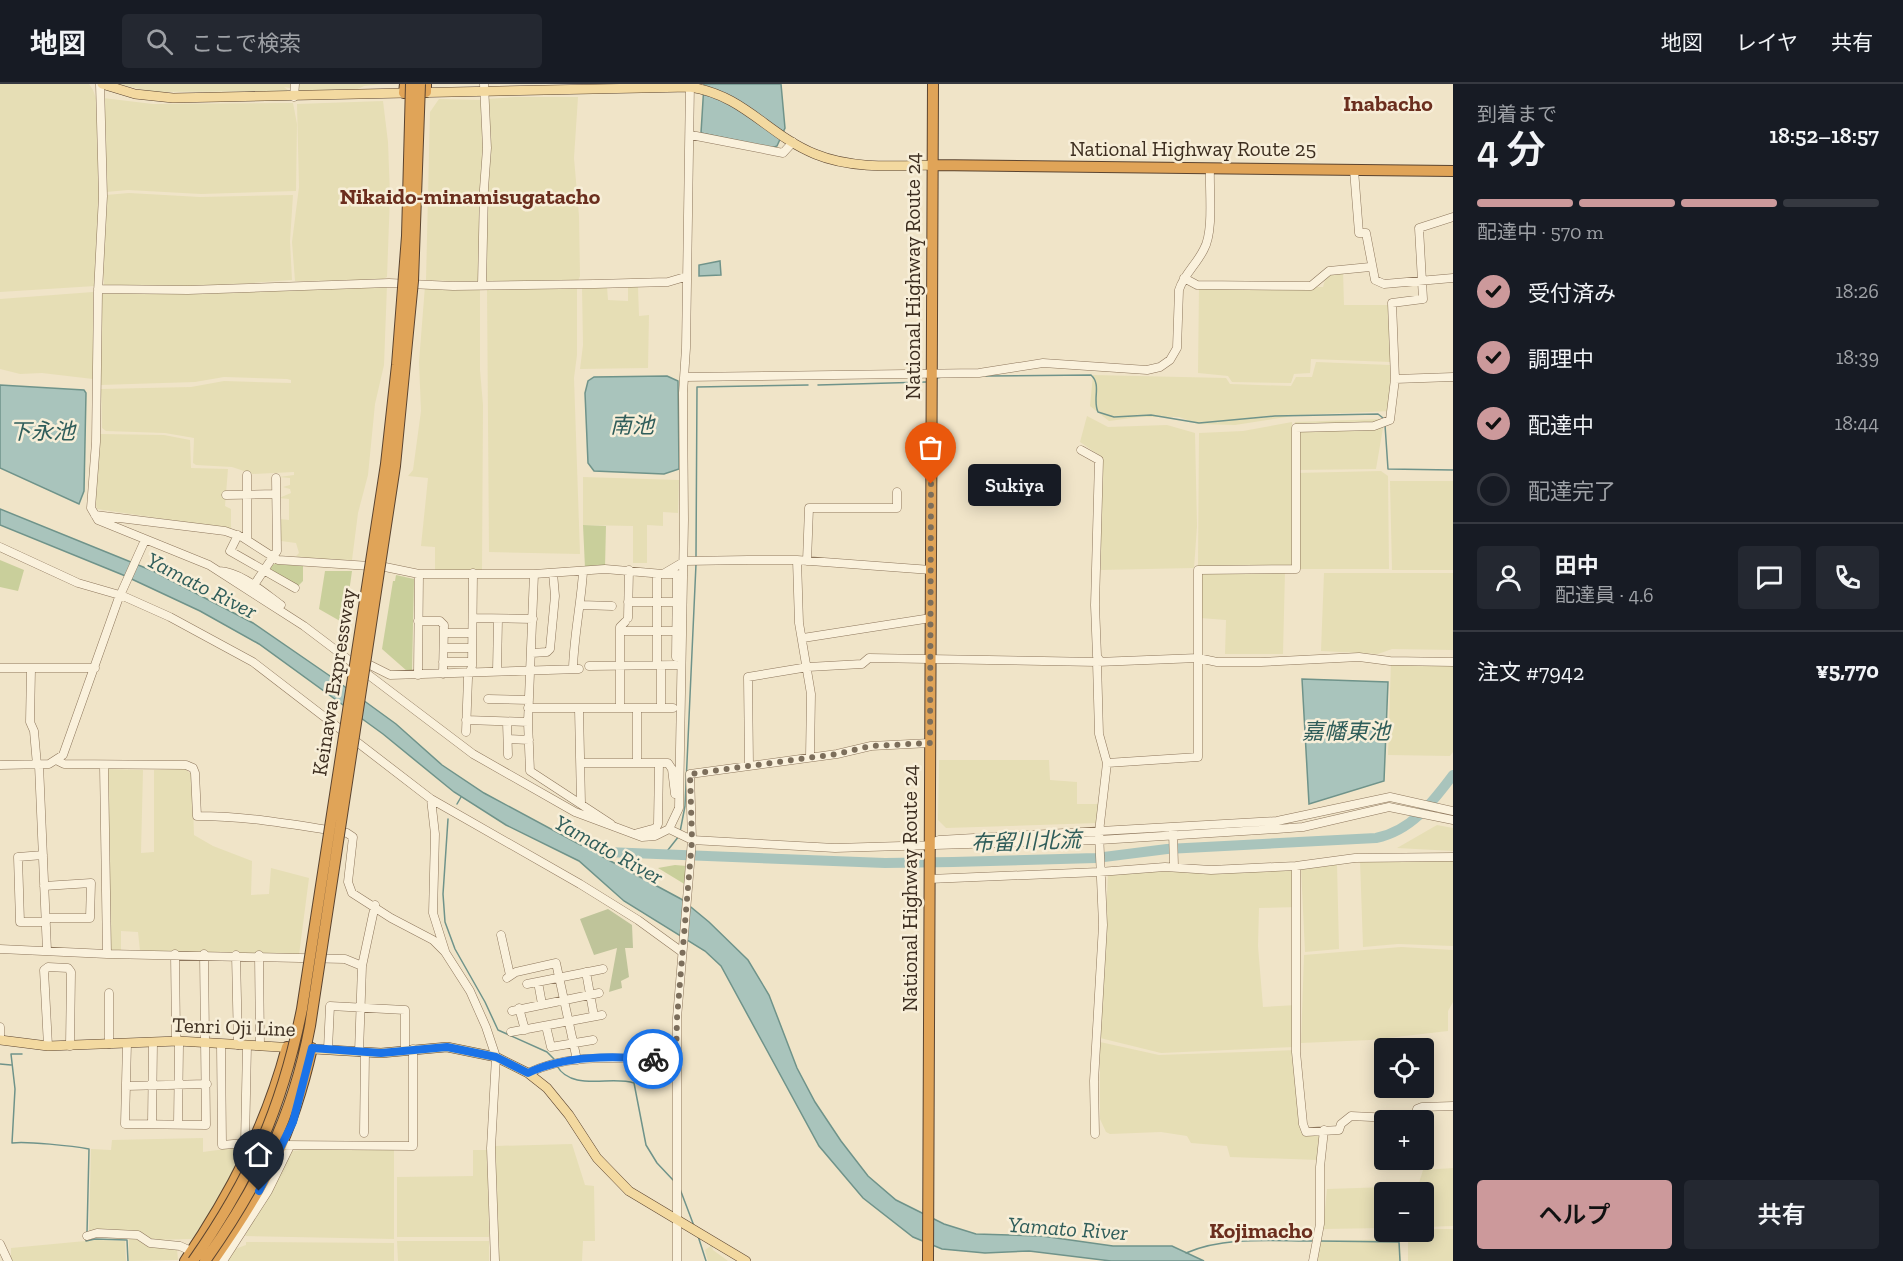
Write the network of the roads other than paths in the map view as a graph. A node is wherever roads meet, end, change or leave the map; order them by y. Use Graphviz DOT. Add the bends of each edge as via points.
graph roads {
  1 [pos="101,84"];
  2 [pos="295,84"];
  3 [pos="933,84"];
  4 [pos="407,87"];
  5 [pos="424,87"];
  6 [pos="484,87"];
  7 [pos="582,87"];
  8 [pos="694,87"];
  9 [pos="386,88"];
  10 [pos="294,97"];
  11 [pos="691,135"];
  12 [pos="789,140"];
  13 [pos="933,165"];
  14 [pos="1210,169"];
  15 [pos="1354,170"];
  16 [pos="1453,171"];
  17 [pos="1453,217"];
  18 [pos="1370,267"];
  19 [pos="686,277"];
  20 [pos="1184,278"];
  21 [pos="1453,278"];
  22 [pos="1422,282"];
  23 [pos="482,285"];
  24 [pos="98,289"];
  25 [pos="932,374"];
  26 [pos="684,377"];
  27 [pos="1453,377"];
  28 [pos="1395,379"];
  29 [pos="1081,450"];
  30 [pos="247,475"];
  31 [pos="276,478"];
  32 [pos="897,492"];
  33 [pos="249,494"];
  34 [pos="276,494"];
  35 [pos="226,495"];
  36 [pos="95,514"];
  37 [pos="238,535"];
  38 [pos="247,540"];
  39 [pos="144,541"];
  40 [pos="0,547"];
  41 [pos="273,557"];
  42 [pos="797,560"];
  43 [pos="807,561"];
  44 [pos="679,563"];
  45 [pos="629,570"];
  46 [pos="931,570"];
  47 [pos="217,571"];
  48 [pos="264,571"];
  49 [pos="583,572"];
  50 [pos="472,573"];
  51 [pos="553,573"];
  52 [pos="419,574"];
  53 [pos="534,574"];
  54 [pos="660,574"];
  55 [pos="677,574"];
  56 [pos="254,585"];
  57 [pos="295,588"];
  58 [pos="121,594"];
  59 [pos="628,602"];
  60 [pos="676,602"];
  61 [pos="657,603"];
  62 [pos="580,605"];
  63 [pos="612,606"];
  64 [pos="287,615"];
  65 [pos="473,618"];
  66 [pos="931,618"];
  67 [pos="498,619"];
  68 [pos="533,619"];
  69 [pos="418,621"];
  70 [pos="620,631"];
  71 [pos="657,631"];
  72 [pos="676,631"];
  73 [pos="444,633"];
  74 [pos="472,633"];
  75 [pos="803,638"];
  76 [pos="444,648"];
  77 [pos="472,648"];
  78 [pos="532,653"];
  79 [pos="346,656"];
  80 [pos="1198,658"];
  81 [pos="931,660"];
  82 [pos="1098,661"];
  83 [pos="443,662"];
  84 [pos="472,662"];
  85 [pos="1453,662"];
  86 [pos="620,664"];
  87 [pos="659,664"];
  88 [pos="676,665"];
  89 [pos="589,666"];
  90 [pos="808,667"];
  91 [pos="0,668"];
  92 [pos="94,668"];
  93 [pos="32,669"];
  94 [pos="530,669"];
  95 [pos="497,671"];
  96 [pos="470,673"];
  97 [pos="443,674"];
  98 [pos="418,675"];
  99 [pos="488,699"];
  100 [pos="680,702"];
  101 [pos="528,704"];
  102 [pos="620,708"];
  103 [pos="637,708"];
  104 [pos="661,708"];
  105 [pos="673,708"];
  106 [pos="579,709"];
  107 [pos="466,720"];
  108 [pos="507,722"];
  109 [pos="528,722"];
  110 [pos="466,732"];
  111 [pos="508,739"];
  112 [pos="529,740"];
  113 [pos="930,743"];
  114 [pos="508,755"];
  115 [pos="810,757"];
  116 [pos="58,761"];
  117 [pos="1107,762"];
  118 [pos="638,763"];
  119 [pos="659,763"];
  120 [pos="582,764"];
  121 [pos="0,765"];
  122 [pos="38,765"];
  123 [pos="749,765"];
  124 [pos="104,766"];
  125 [pos="679,796"];
  126 [pos="431,799"];
  127 [pos="581,803"];
  128 [pos="684,811"];
  129 [pos="1449,811"];
  130 [pos="1453,820"];
  131 [pos="616,829"];
  132 [pos="675,832"];
  133 [pos="633,834"];
  134 [pos="1173,835"];
  135 [pos="1099,839"];
  136 [pos="691,842"];
  137 [pos="929,848"];
  138 [pos="44,855"];
  139 [pos="1453,857"];
  140 [pos="1174,865"];
  141 [pos="1296,866"];
  142 [pos="1099,870"];
  143 [pos="929,874"];
  144 [pos="45,886"];
  145 [pos="375,905"];
  146 [pos="46,920"];
  147 [pos="501,935"];
  148 [pos="0,949"];
  149 [pos="47,951"];
  150 [pos="682,951"];
  151 [pos="445,952"];
  152 [pos="107,954"];
  153 [pos="175,954"];
  154 [pos="204,954"];
  155 [pos="236,955"];
  156 [pos="259,955"];
  157 [pos="362,966"];
  158 [pos="603,969"];
  159 [pos="586,972"];
  160 [pos="560,978"];
  161 [pos="538,982"];
  162 [pos="526,984"];
  163 [pos="109,993"];
  164 [pos="599,993"];
  165 [pos="590,994"];
  166 [pos="565,999"];
  167 [pos="542,1004"];
  168 [pos="360,1007"];
  169 [pos="569,1022"];
  170 [pos="546,1026"];
  171 [pos="0,1028"];
  172 [pos="525,1030"];
  173 [pos="512,1032"];
  174 [pos="0,1040"];
  175 [pos="593,1040"];
  176 [pos="178,1041"];
  177 [pos="153,1042"];
  178 [pos="126,1043"];
  179 [pos="206,1043"];
  180 [pos="574,1043"];
  181 [pos="109,1044"];
  182 [pos="221,1044"];
  183 [pos="242,1045"];
  184 [pos="48,1046"];
  185 [pos="70,1046"];
  186 [pos="260,1046"];
  187 [pos="287,1047"];
  188 [pos="312,1048"];
  189 [pos="328,1049"];
  190 [pos="409,1050"];
  191 [pos="362,1052"];
  192 [pos="496,1057"];
  193 [pos="676,1059"];
  194 [pos="577,1060"];
  195 [pos="528,1073"];
  196 [pos="207,1084"];
  197 [pos="178,1085"];
  198 [pos="126,1086"];
  199 [pos="152,1086"];
  200 [pos="1453,1106"];
  201 [pos="152,1124"];
  202 [pos="178,1124"];
  203 [pos="1324,1130"];
  204 [pos="364,1133"];
  205 [pos="1095,1134"];
  206 [pos="249,1144"];
  207 [pos="287,1146"];
  208 [pos="678,1222"];
  209 [pos="87,1236"];
  210 [pos="0,1244"];
  211 [pos="192,1256"];
  212 [pos="9,1261"];
  213 [pos="185,1261"];
  214 [pos="205,1261"];
  215 [pos="213,1261"];
  216 [pos="223,1261"];
  217 [pos="495,1261"];
  218 [pos="677,1261"];
  219 [pos="746,1261"];
  220 [pos="928,1261"];
  221 [pos="1313,1261"];
  1 -- 10 [label="main road" via="152,97"];
  1 -- 24 [label="street" via="103,166"];
  2 -- 10 [label="street"];
  3 -- 13 [label="highway, National Highway Route 24"];
  4 -- 5 [label="main road"];
  4 -- 9 [label="main road"];
  4 -- 211 [label="highway, Keinawa Expressway, bridge" via="406,247 398,365 302,1009 285,1081 265,1137 232,1203"];
  5 -- 6 [label="main road"];
  5 -- 214 [label="highway, Keinawa Expressway, bridge" via="414,259 396,455 305,1049 272,1152"];
  6 -- 7 [label="main road"];
  6 -- 23 [label="street" via="487,148"];
  7 -- 8 [label="main road"];
  8 -- 11 [label="street"];
  8 -- 12 [label="main road" via="737,102"];
  9 -- 10 [label="main road"];
  11 -- 12 [label="street" via="783,153"];
  11 -- 19 [label="street"];
  12 -- 13 [label="main road" via="836,162"];
  13 -- 14 [label="highway, National Highway Route 25"];
  13 -- 25 [label="highway, National Highway Route 24"];
  14 -- 15 [label="highway, National Highway Route 25"];
  14 -- 20 [label="street" via="1208,236"];
  15 -- 16 [label="highway, National Highway Route 25"];
  15 -- 18 [label="street" via="1359,233 1366,233"];
  17 -- 22 [label="street" via="1419,228"];
  18 -- 20 [label="street" via="1329,271 1311,286 1197,285"];
  18 -- 22 [label="street" via="1375,280 1384,284"];
  19 -- 23 [label="street" via="668,282"];
  19 -- 26 [label="street"];
  20 -- 25 [label="street" via="1179,290 1177,348 1160,367 1125,371 1043,363 979,373"];
  21 -- 22 [label="street"];
  22 -- 28 [label="street" via="1424,299 1392,303"];
  23 -- 24 [label="street"];
  24 -- 36 [label="street" via="96,442 90,508"];
  25 -- 26 [label="street"];
  25 -- 46 [label="highway, National Highway Route 24"];
  26 -- 44 [label="street"];
  27 -- 28 [label="street"];
  28 -- 80 [label="street" via="1391,417 1386,424 1296,428 1296,569 1198,570"];
  29 -- 82 [label="street" via="1099,460 1095,605"];
  30 -- 33 [label="street"];
  31 -- 34 [label="street"];
  32 -- 43 [label="street" via="897,508 809,508"];
  33 -- 34 [label="street"];
  33 -- 35 [label="street"];
  33 -- 38 [label="street"];
  34 -- 41 [label="street" via="277,551"];
  36 -- 37 [label="street"];
  36 -- 39 [label="street" via="98,520"];
  37 -- 38 [label="street"];
  37 -- 48 [label="street" via="230,551"];
  38 -- 41 [label="street"];
  39 -- 47 [label="street" via="169,547"];
  39 -- 58 [label="street"];
  40 -- 58 [label="street" via="78,583"];
  41 -- 48 [label="street"];
  41 -- 52 [label="street" via="324,565 385,567"];
  42 -- 43 [label="street"];
  42 -- 44 [label="street"];
  42 -- 75 [label="street"];
  43 -- 46 [label="street"];
  44 -- 54 [label="street"];
  44 -- 55 [label="street"];
  44 -- 100 [label="street"];
  45 -- 49 [label="street"];
  45 -- 54 [label="street"];
  45 -- 59 [label="street"];
  46 -- 66 [label="highway, National Highway Route 24"];
  47 -- 56 [label="street" via="227,571"];
  47 -- 64 [label="street"];
  48 -- 56 [label="street"];
  48 -- 57 [label="street"];
  49 -- 51 [label="street"];
  49 -- 62 [label="street"];
  50 -- 52 [label="street"];
  50 -- 53 [label="street"];
  50 -- 65 [label="street"];
  51 -- 53 [label="street"];
  51 -- 78 [label="street" via="550,649"];
  52 -- 69 [label="street"];
  53 -- 68 [label="street"];
  54 -- 55 [label="street"];
  54 -- 61 [label="street"];
  55 -- 60 [label="street"];
  56 -- 64 [label="street" via="281,605"];
  58 -- 92 [label="street"];
  58 -- 126 [label="street" via="253,662"];
  59 -- 61 [label="street"];
  59 -- 70 [label="street"];
  60 -- 61 [label="street"];
  60 -- 72 [label="street"];
  61 -- 71 [label="street"];
  62 -- 63 [label="street"];
  62 -- 94 [label="street" via="573,648 576,668"];
  64 -- 79 [label="street"];
  65 -- 67 [label="street"];
  65 -- 74 [label="street"];
  66 -- 75 [label="street"];
  66 -- 81 [label="highway, National Highway Route 24"];
  67 -- 68 [label="street"];
  67 -- 95 [label="street"];
  68 -- 78 [label="street"];
  69 -- 73 [label="street" via="440,621"];
  69 -- 98 [label="street"];
  70 -- 71 [label="street"];
  70 -- 86 [label="street"];
  71 -- 72 [label="street"];
  71 -- 87 [label="street"];
  72 -- 88 [label="street"];
  73 -- 74 [label="street"];
  73 -- 76 [label="street"];
  74 -- 77 [label="street"];
  75 -- 90 [label="street"];
  76 -- 77 [label="street"];
  76 -- 83 [label="street"];
  77 -- 84 [label="street"];
  78 -- 94 [label="street"];
  79 -- 98 [label="street" via="356,657 390,675"];
  79 -- 131 [label="street" via="473,754 575,812"];
  80 -- 82 [label="street"];
  80 -- 85 [label="street" via="1217,662 1333,657"];
  80 -- 117 [label="street" via="1198,757"];
  81 -- 82 [label="street"];
  81 -- 90 [label="street" via="869,658 861,664"];
  81 -- 113 [label="highway, National Highway Route 24"];
  82 -- 117 [label="street" via="1100,734"];
  83 -- 84 [label="street"];
  83 -- 97 [label="street"];
  84 -- 96 [label="street"];
  86 -- 87 [label="street"];
  86 -- 89 [label="street"];
  86 -- 102 [label="street"];
  87 -- 88 [label="street"];
  87 -- 104 [label="street"];
  88 -- 100 [label="street" via="676,699"];
  90 -- 115 [label="street"];
  90 -- 123 [label="street" via="748,677"];
  91 -- 93 [label="street"];
  92 -- 93 [label="street"];
  92 -- 116 [label="street"];
  93 -- 122 [label="street" via="30,722"];
  94 -- 95 [label="street"];
  94 -- 101 [label="street"];
  95 -- 96 [label="street"];
  96 -- 97 [label="street"];
  96 -- 107 [label="street"];
  97 -- 98 [label="street"];
  99 -- 101 [label="street"];
  100 -- 125 [label="street"];
  101 -- 106 [label="street"];
  101 -- 109 [label="street"];
  102 -- 103 [label="street"];
  102 -- 106 [label="street"];
  103 -- 104 [label="street"];
  103 -- 118 [label="street"];
  104 -- 105 [label="street"];
  106 -- 120 [label="street"];
  107 -- 108 [label="street"];
  107 -- 110 [label="street"];
  108 -- 109 [label="street"];
  108 -- 111 [label="street"];
  109 -- 112 [label="street"];
  111 -- 112 [label="street"];
  111 -- 114 [label="street"];
  112 -- 127 [label="street" via="530,771"];
  113 -- 115 [label="street" via="871,746"];
  113 -- 137 [label="highway, National Highway Route 24"];
  115 -- 123 [label="street"];
  116 -- 122 [label="street"];
  116 -- 124 [label="street"];
  117 -- 135 [label="street"];
  118 -- 119 [label="street"];
  118 -- 120 [label="street"];
  119 -- 125 [label="street" via="668,763 672,769 674,794"];
  119 -- 133 [label="street" via="658,824"];
  120 -- 127 [label="street"];
  121 -- 122 [label="street"];
  122 -- 138 [label="street"];
  123 -- 128 [label="street" via="690,774"];
  124 -- 145 [label="street" via="193,768 197,816 239,817 347,833 353,837 354,845 348,887"];
  124 -- 152 [label="street"];
  125 -- 128 [label="street"];
  126 -- 150 [label="street" via="580,884"];
  126 -- 151 [label="street" via="435,834 433,913"];
  127 -- 131 [label="street"];
  128 -- 132 [label="street"];
  128 -- 136 [label="street"];
  129 -- 134 [label="street" via="1390,798 1294,819"];
  130 -- 134 [label="street" via="1389,807 1303,826"];
  131 -- 133 [label="street"];
  132 -- 133 [label="street" via="655,836"];
  132 -- 136 [label="street"];
  134 -- 135 [label="street"];
  134 -- 140 [label="street"];
  135 -- 137 [label="street"];
  135 -- 142 [label="street"];
  136 -- 137 [label="street"];
  136 -- 150 [label="street"];
  137 -- 143 [label="highway, National Highway Route 24"];
  138 -- 144 [label="street"];
  138 -- 146 [label="street" via="18,857 19,900 20,922"];
  139 -- 141 [label="street" via="1355,858"];
  140 -- 141 [label="street" via="1211,870"];
  140 -- 142 [label="street"];
  141 -- 203 [label="street" via="1295,1018 1303,1124 1306,1132"];
  142 -- 143 [label="street"];
  142 -- 205 [label="street" via="1103,925 1094,1081"];
  143 -- 220 [label="highway, National Highway Route 24"];
  144 -- 146 [label="street"];
  144 -- 146 [label="street" via="91,883 90,918"];
  145 -- 151 [label="street" via="433,940"];
  145 -- 157 [label="street"];
  146 -- 149 [label="street"];
  147 -- 160 [label="street" via="508,977 556,963"];
  148 -- 149 [label="street"];
  149 -- 152 [label="street"];
  150 -- 193 [label="street"];
  151 -- 192 [label="street" via="470,991"];
  152 -- 153 [label="street"];
  153 -- 154 [label="street"];
  153 -- 176 [label="street"];
  154 -- 155 [label="street"];
  154 -- 179 [label="street"];
  155 -- 156 [label="street"];
  155 -- 183 [label="street"];
  156 -- 157 [label="street" via="345,959"];
  156 -- 186 [label="street"];
  157 -- 168 [label="street"];
  158 -- 159 [label="street"];
  159 -- 160 [label="street"];
  159 -- 165 [label="street"];
  160 -- 161 [label="street"];
  160 -- 166 [label="street"];
  161 -- 162 [label="street"];
  161 -- 167 [label="street"];
  163 -- 181 [label="street"];
  164 -- 165 [label="street"];
  165 -- 166 [label="street"];
  165 -- 169 [label="street" via="598,1016"];
  166 -- 167 [label="street"];
  166 -- 169 [label="street"];
  167 -- 172 [label="street" via="516,1010"];
  168 -- 189 [label="street" via="330,1006"];
  168 -- 190 [label="street" via="405,1010"];
  168 -- 191 [label="street"];
  169 -- 170 [label="street"];
  169 -- 180 [label="street"];
  170 -- 172 [label="street"];
  170 -- 180 [label="street" via="551,1047"];
  171 -- 174 [label="street"];
  172 -- 173 [label="street"];
  174 -- 184 [label="main road, Tenri Oji Line"];
  175 -- 180 [label="street"];
  176 -- 177 [label="main road, Tenri Oji Line"];
  176 -- 179 [label="main road, Tenri Oji Line"];
  176 -- 197 [label="street"];
  177 -- 178 [label="main road, Tenri Oji Line"];
  177 -- 199 [label="street"];
  178 -- 181 [label="main road, Tenri Oji Line"];
  178 -- 198 [label="street"];
  179 -- 182 [label="main road, Tenri Oji Line"];
  179 -- 196 [label="street"];
  180 -- 194 [label="street"];
  181 -- 185 [label="main road, Tenri Oji Line"];
  182 -- 183 [label="main road, Tenri Oji Line"];
  182 -- 206 [label="street" via="222,1145"];
  183 -- 186 [label="main road, Tenri Oji Line"];
  183 -- 206 [label="street"];
  184 -- 185 [label="main road, Tenri Oji Line"];
  184 -- 185 [label="street" via="44,970 48,968 68,968 71,972"];
  186 -- 187 [label="main road, Tenri Oji Line"];
  187 -- 188 [label="main road, Tenri Oji Line"];
  187 -- 206 [label="highway" via="278,1080"];
  188 -- 189 [label="main road, Tenri Oji Line"];
  188 -- 207 [label="highway"];
  189 -- 191 [label="main road, Tenri Oji Line"];
  190 -- 191 [label="main road, Tenri Oji Line"];
  190 -- 192 [label="main road, Tenri Oji Line" via="447,1047"];
  190 -- 207 [label="street" via="413,1146"];
  191 -- 204 [label="street"];
  192 -- 195 [label="main road, Tenri Oji Line"];
  192 -- 217 [label="street" via="491,1148"];
  193 -- 194 [label="street"];
  193 -- 208 [label="street"];
  194 -- 195 [label="street"];
  195 -- 208 [label="main road, Tenri Oji Line" via="558,1101 611,1175 649,1206"];
  196 -- 197 [label="street"];
  196 -- 202 [label="street" via="206,1125"];
  197 -- 199 [label="street"];
  197 -- 202 [label="street"];
  198 -- 199 [label="street"];
  198 -- 201 [label="street" via="125,1124"];
  199 -- 201 [label="street"];
  200 -- 203 [label="street" via="1422,1107 1412,1119 1351,1116 1339,1130"];
  201 -- 202 [label="street"];
  203 -- 221 [label="street" via="1320,1224"];
  206 -- 213 [label="highway" via="226,1197"];
  207 -- 215 [label="highway"];
  207 -- 216 [label="street" via="268,1191"];
  208 -- 218 [label="street"];
  208 -- 219 [label="main road, Tenri Oji Line"];
  209 -- 211 [label="street" via="138,1235 150,1243 180,1246"];
  210 -- 212 [label="street"];
}
